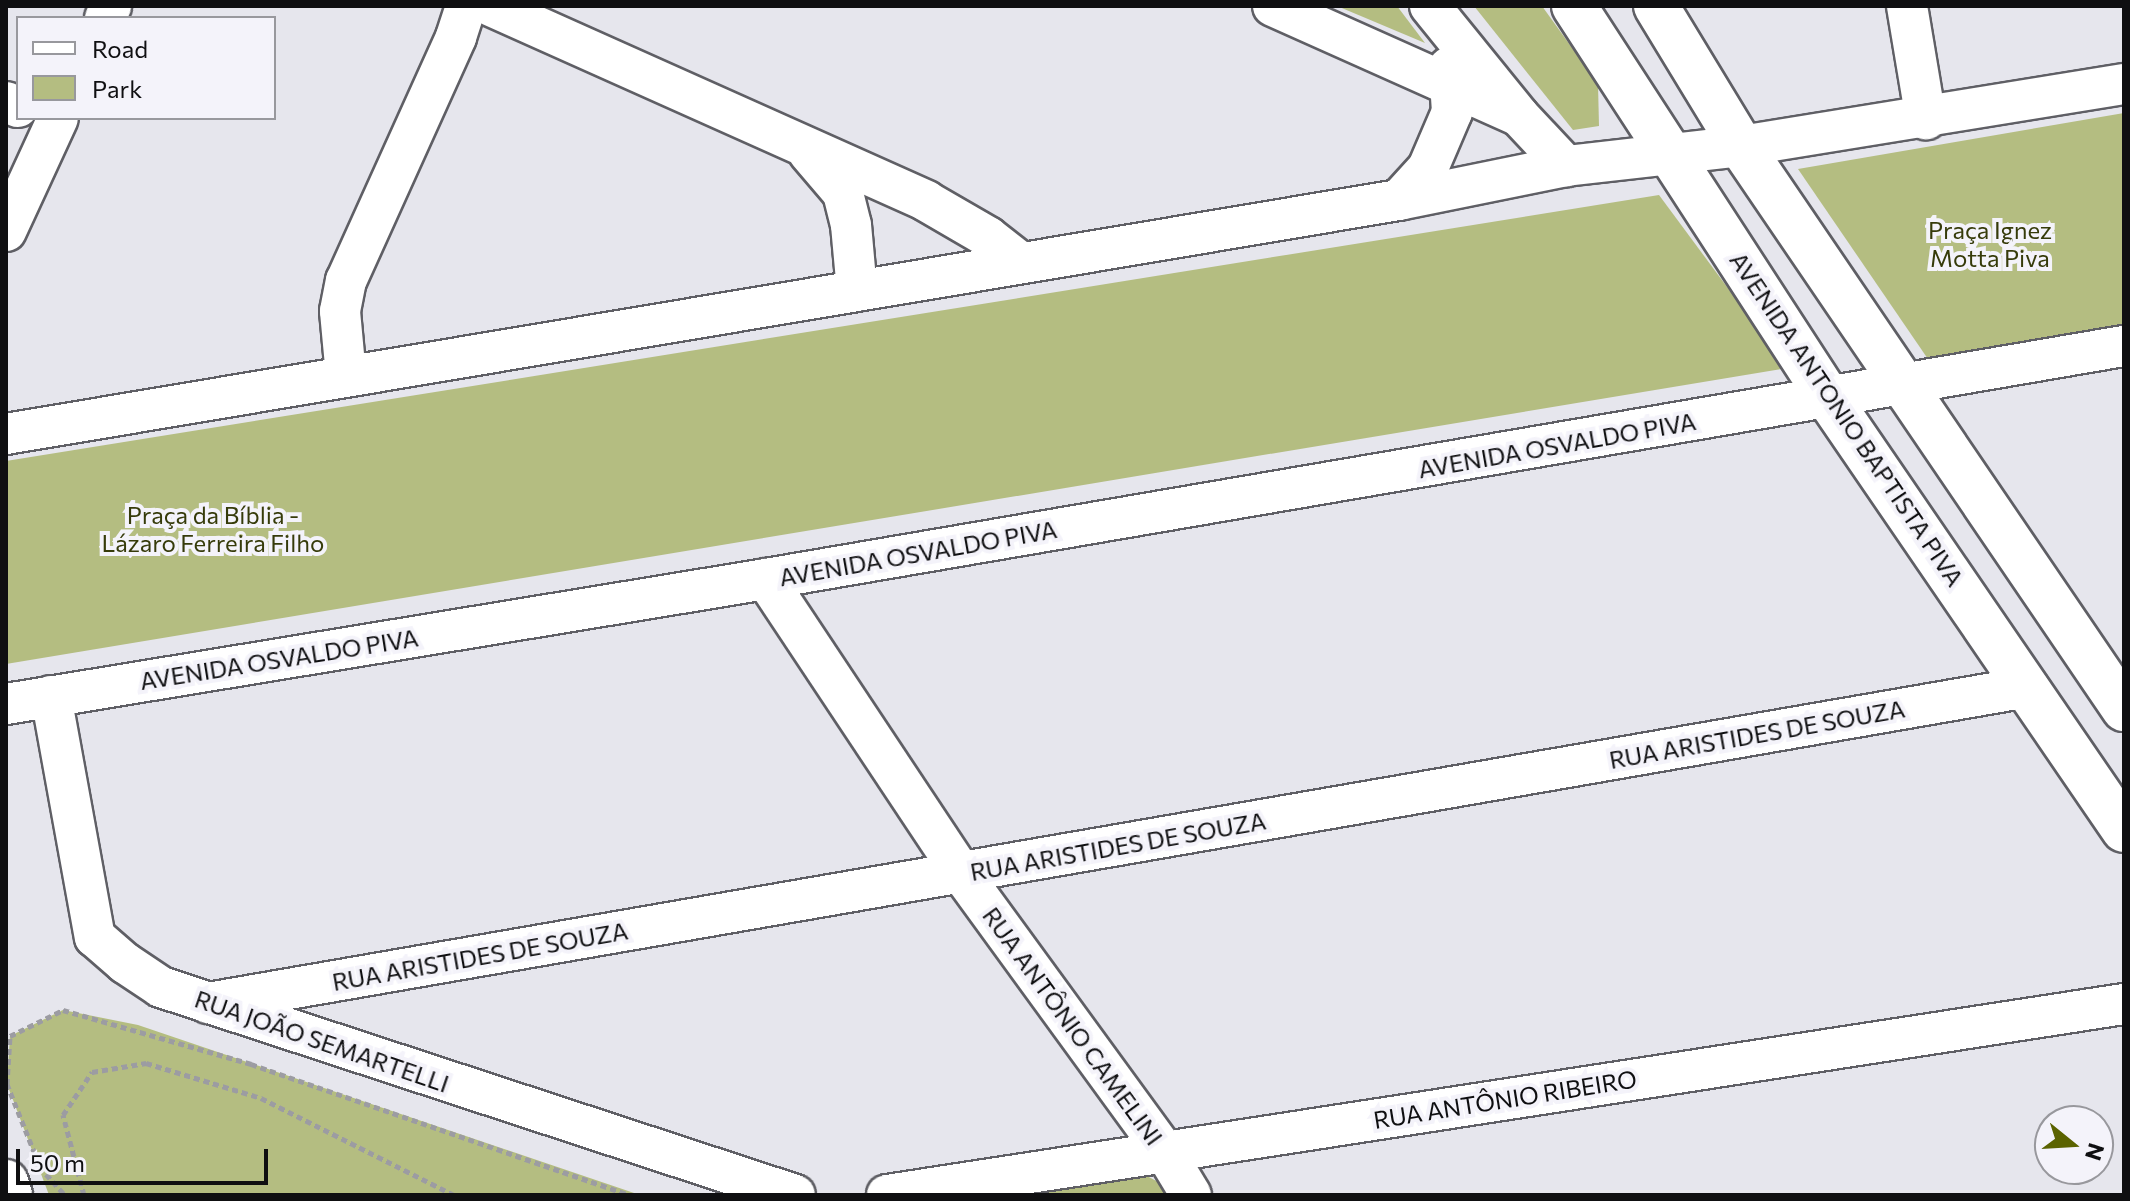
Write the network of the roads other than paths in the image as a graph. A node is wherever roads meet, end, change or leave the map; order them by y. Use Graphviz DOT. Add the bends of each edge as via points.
graph roads {
  1 [pos="466,6"];
  2 [pos="491,6"];
  3 [pos="1275,6"];
  4 [pos="1574,6"];
  5 [pos="1656,6"];
  6 [pos="1907,6"];
  7 [pos="1435,13"];
  8 [pos="2124,84"];
  9 [pos="1453,89"];
  10 [pos="1519,116"];
  11 [pos="1926,119"];
  12 [pos="52,120"];
  13 [pos="1741,146"];
  14 [pos="807,150"];
  15 [pos="1673,154"];
  16 [pos="1566,166"];
  17 [pos="1399,200"];
  18 [pos="6,231"];
  19 [pos="1020,262"];
  20 [pos="857,291"];
  21 [pos="2124,346"];
  22 [pos="346,376"];
  23 [pos="1900,384"];
  24 [pos="1829,399"];
  25 [pos="6,434"];
  26 [pos="766,579"];
  27 [pos="2028,687"];
  28 [pos="51,696"];
  29 [pos="6,704"];
  30 [pos="2124,709"];
  31 [pos="2124,830"];
  32 [pos="962,874"];
  33 [pos="208,1003"];
  34 [pos="2124,1004"];
  35 [pos="1165,1152"];
  36 [pos="795,1195"];
  37 [pos="887,1195"];
  38 [pos="1191,1195"];
  1 -- 22 [label="street" via="346,281 340,311"];
  2 -- 14 [label="street"];
  3 -- 9 [label="street"];
  4 -- 15 [label="main road, AVENIDA ANTONIO BAPTISTA PIVA"];
  5 -- 13 [label="main road"];
  6 -- 11 [label="street"];
  7 -- 9 [label="street"];
  7 -- 10 [label="street"];
  8 -- 11 [label="street"];
  9 -- 10 [label="street"];
  9 -- 17 [label="street" via="1452,112 1428,168"];
  10 -- 16 [label="street"];
  11 -- 13 [label="street"];
  12 -- 18 [label="street"];
  13 -- 15 [label="street"];
  13 -- 23 [label="main road"];
  14 -- 19 [label="street" via="960,218"];
  14 -- 20 [label="street" via="843,193"];
  15 -- 16 [label="street"];
  15 -- 24 [label="main road, AVENIDA ANTONIO BAPTISTA PIVA"];
  16 -- 17 [label="street"];
  17 -- 19 [label="street"];
  19 -- 20 [label="street"];
  20 -- 22 [label="street"];
  21 -- 23 [label="street"];
  22 -- 25 [label="street"];
  23 -- 24 [label="street, AVENIDA OSVALDO PIVA"];
  23 -- 30 [label="main road"];
  24 -- 26 [label="street, AVENIDA OSVALDO PIVA"];
  24 -- 27 [label="main road, AVENIDA ANTONIO BAPTISTA PIVA"];
  26 -- 28 [label="street, AVENIDA OSVALDO PIVA"];
  26 -- 32 [label="street, RUA ANTÔNIO CAMELINI"];
  27 -- 31 [label="main road, AVENIDA ANTONIO BAPTISTA PIVA"];
  27 -- 32 [label="street, RUA ARISTIDES DE SOUZA"];
  28 -- 29 [label="street, AVENIDA OSVALDO PIVA"];
  28 -- 33 [label="street, RUA JOÃO SEMARTELLI" via="95,937 161,987"];
  32 -- 33 [label="street, RUA ARISTIDES DE SOUZA"];
  32 -- 35 [label="street, RUA ANTÔNIO CAMELINI"];
  33 -- 36 [label="street, RUA JOÃO SEMARTELLI"];
  34 -- 35 [label="street, RUA ANTÔNIO RIBEIRO"];
  35 -- 37 [label="street, RUA ANTÔNIO RIBEIRO"];
  35 -- 38 [label="street, RUA ANTÔNIO CAMELINI"];
}
